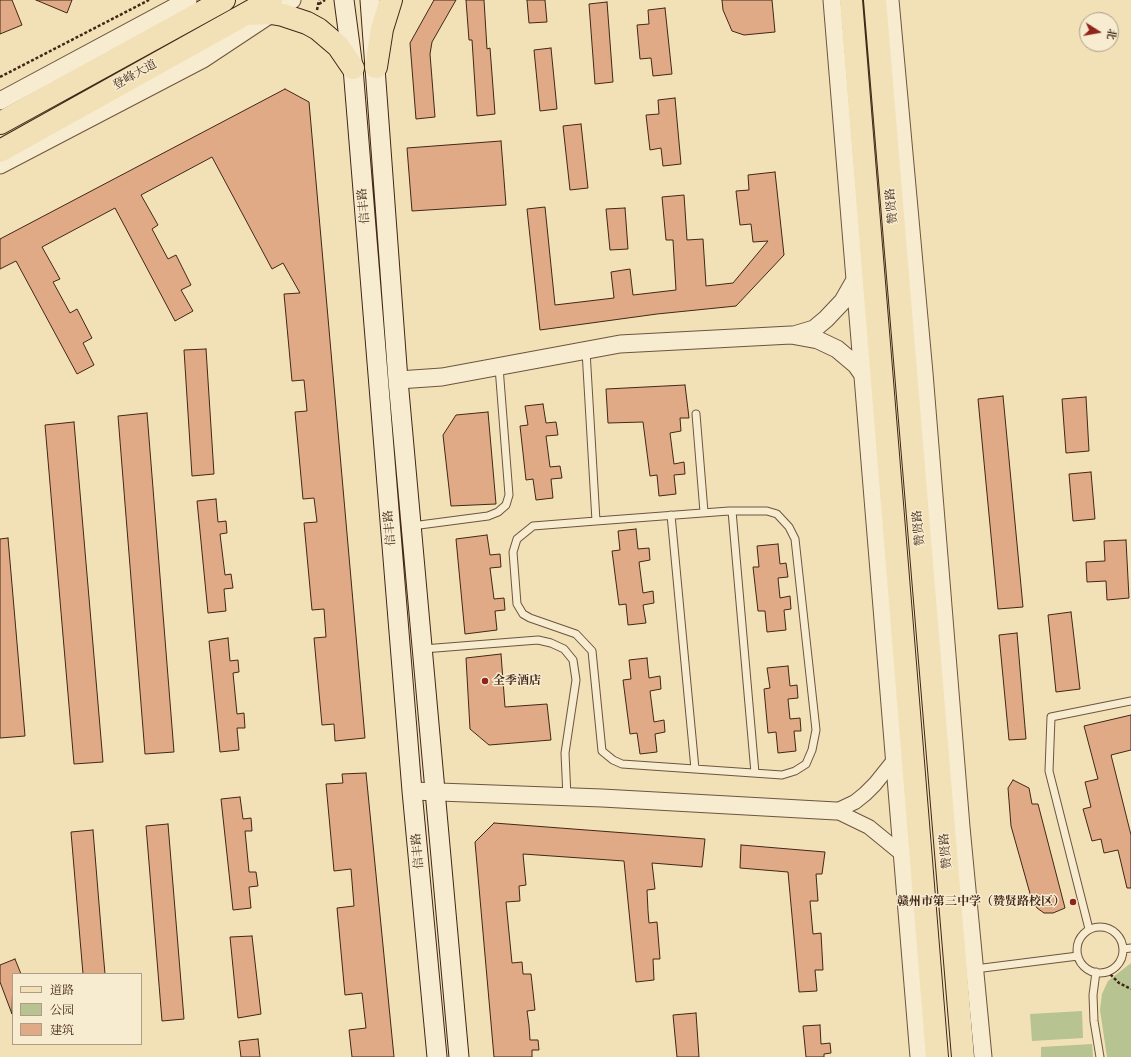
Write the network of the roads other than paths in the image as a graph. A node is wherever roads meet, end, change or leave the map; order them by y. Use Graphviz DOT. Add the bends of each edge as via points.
graph roads {
  1 [pos="188,0"];
  2 [pos="224,0"];
  3 [pos="292,0"];
  4 [pos="344,0"];
  5 [pos="370,0"];
  6 [pos="391,0"];
  7 [pos="832,0"];
  8 [pos="851,0"];
  9 [pos="875,0"];
  10 [pos="890,0"];
  11 [pos="271,7"];
  12 [pos="376,67"];
  13 [pos="353,68"];
  14 [pos="3,98"];
  15 [pos="0,123"];
  16 [pos="0,151"];
  17 [pos="0,165"];
  18 [pos="855,280"];
  19 [pos="791,335"];
  20 [pos="586,351"];
  21 [pos="499,366"];
  22 [pos="863,375"];
  23 [pos="398,380"];
  24 [pos="696,414"];
  25 [pos="732,511"];
  26 [pos="704,512"];
  27 [pos="671,515"];
  28 [pos="596,521"];
  29 [pos="412,526"];
  30 [pos="423,650"];
  31 [pos="1131,701"];
  32 [pos="895,759"];
  33 [pos="695,769"];
  34 [pos="756,773"];
  35 [pos="412,791"];
  36 [pos="435,791"];
  37 [pos="567,797"];
  38 [pos="836,811"];
  39 [pos="902,854"];
  40 [pos="1089,929"];
  41 [pos="1131,948"];
  42 [pos="1122,949"];
  43 [pos="1078,956"];
  44 [pos="974,969"];
  45 [pos="1096,972"];
  46 [pos="437,1057"];
  47 [pos="459,1057"];
  48 [pos="919,1057"];
  49 [pos="937,1057"];
  50 [pos="963,1057"];
  51 [pos="983,1057"];
  52 [pos="1100,1057"];
  1 -- 14 [label="street"];
  2 -- 15 [label="main road, 登峰大道"];
  3 -- 11 [label="street"];
  4 -- 13 [label="main road, 信丰路"];
  5 -- 12 [label="main road, 信丰路"];
  6 -- 12 [label="main road" via="382,29"];
  7 -- 18 [label="street"];
  8 -- 49 [label="main road, 赞贤路"];
  9 -- 50 [label="main road, 赞贤路"];
  10 -- 44 [label="street"];
  11 -- 13 [label="main road" via="318,29 338,46"];
  11 -- 16 [label="main road, 登峰大道" via="246,14"];
  11 -- 17 [label="street" via="203,59"];
  12 -- 23 [label="main road, 信丰路"];
  13 -- 35 [label="main road, 信丰路"];
  18 -- 19 [label="street" via="843,301 826,319 814,329"];
  18 -- 22 [label="street"];
  19 -- 20 [label="street" via="620,344"];
  19 -- 22 [label="street" via="818,340 837,349 856,365"];
  20 -- 21 [label="street"];
  20 -- 28 [label="lane"];
  21 -- 23 [label="street" via="442,377"];
  21 -- 29 [label="lane" via="509,495 506,505 488,516"];
  22 -- 32 [label="street"];
  23 -- 29 [label="main road, 信丰路"];
  24 -- 26 [label="lane"];
  25 -- 26 [label="lane"];
  25 -- 34 [label="lane"];
  25 -- 34 [label="lane" via="767,511 777,514 789,527 795,539 816,730 806,764 782,775"];
  26 -- 27 [label="lane"];
  27 -- 28 [label="lane"];
  27 -- 33 [label="lane"];
  28 -- 33 [label="lane" via="533,526 517,539 513,552 517,604 523,614 530,618 576,634 592,651 602,751 622,764"];
  29 -- 30 [label="main road, 信丰路"];
  30 -- 36 [label="main road, 信丰路"];
  30 -- 37 [label="lane" via="538,640 564,649 573,660 576,680 565,753"];
  31 -- 40 [label="lane" via="1051,717 1049,771"];
  32 -- 38 [label="street" via="865,794"];
  32 -- 39 [label="street"];
  33 -- 34 [label="lane"];
  35 -- 36 [label="street"];
  35 -- 46 [label="main road, 信丰路"];
  36 -- 37 [label="street"];
  36 -- 47 [label="main road, 信丰路"];
  37 -- 38 [label="street"];
  38 -- 39 [label="street" via="869,827"];
  39 -- 48 [label="street"];
  40 -- 42 [label="lane" via="1096,927 1111,930 1121,942"];
  40 -- 43 [label="lane" via="1079,940"];
  41 -- 42 [label="lane"];
  42 -- 45 [label="lane" via="1118,963 1107,971"];
  43 -- 44 [label="lane"];
  43 -- 45 [label="lane" via="1086,968"];
  44 -- 51 [label="street"];
  45 -- 52 [label="lane" via="1093,995 1094,1021"];
}
